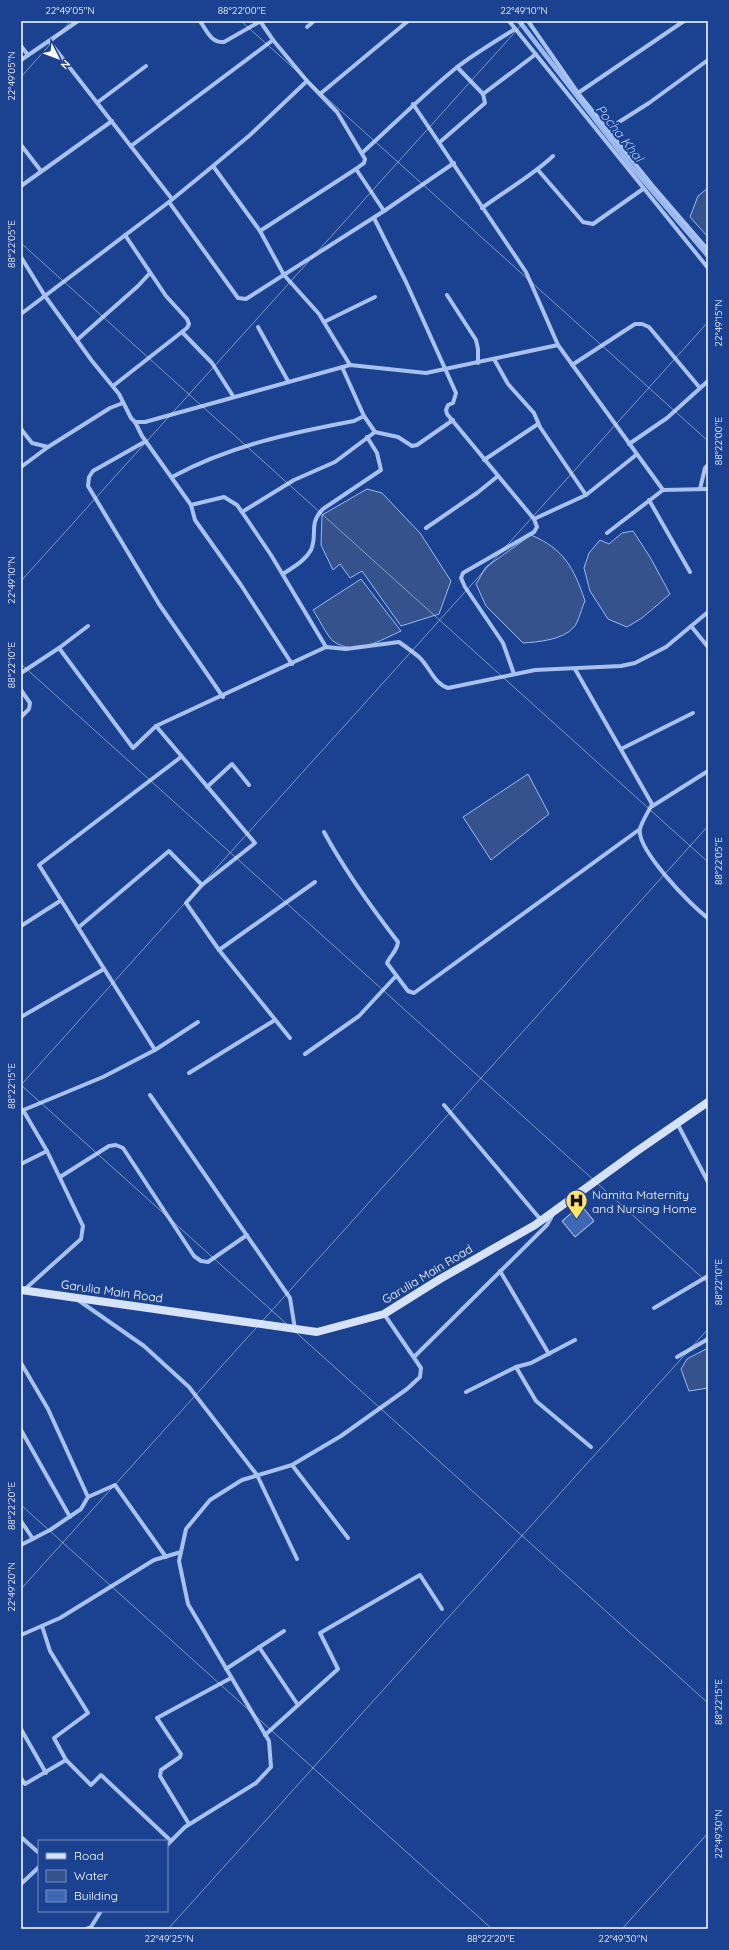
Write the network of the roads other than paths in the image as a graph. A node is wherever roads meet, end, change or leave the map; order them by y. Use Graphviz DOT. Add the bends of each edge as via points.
graph roads {
  1 [pos="76,21"];
  2 [pos="200,21"];
  3 [pos="260,21"];
  4 [pos="314,21"];
  5 [pos="408,21"];
  6 [pos="509,21"];
  7 [pos="528,21"];
  8 [pos="684,21"];
  9 [pos="307,27"];
  10 [pos="515,29"];
  11 [pos="273,40"];
  12 [pos="49,41"];
  13 [pos="21,46"];
  14 [pos="536,54"];
  15 [pos="28,55"];
  16 [pos="21,60"];
  17 [pos="708,60"];
  18 [pos="146,66"];
  19 [pos="457,67"];
  20 [pos="307,81"];
  21 [pos="578,93"];
  22 [pos="320,94"];
  23 [pos="483,94"];
  24 [pos="98,102"];
  25 [pos="413,104"];
  26 [pos="112,121"];
  27 [pos="608,129"];
  28 [pos="440,142"];
  29 [pos="21,145"];
  30 [pos="132,146"];
  31 [pos="362,153"];
  32 [pos="553,156"];
  33 [pos="454,163"];
  34 [pos="213,166"];
  35 [pos="356,169"];
  36 [pos="538,170"];
  37 [pos="41,171"];
  38 [pos="21,186"];
  39 [pos="643,189"];
  40 [pos="170,201"];
  41 [pos="482,208"];
  42 [pos="384,211"];
  43 [pos="374,218"];
  44 [pos="260,230"];
  45 [pos="125,235"];
  46 [pos="708,250"];
  47 [pos="21,257"];
  48 [pos="708,268"];
  49 [pos="150,273"];
  50 [pos="284,275"];
  51 [pos="447,295"];
  52 [pos="46,296"];
  53 [pos="375,296"];
  54 [pos="21,314"];
  55 [pos="324,322"];
  56 [pos="258,327"];
  57 [pos="182,332"];
  58 [pos="77,340"];
  59 [pos="558,345"];
  60 [pos="494,359"];
  61 [pos="478,362"];
  62 [pos="350,365"];
  63 [pos="572,365"];
  64 [pos="342,367"];
  65 [pos="446,369"];
  66 [pos="708,381"];
  67 [pos="288,382"];
  68 [pos="113,386"];
  69 [pos="700,388"];
  70 [pos="233,396"];
  71 [pos="123,403"];
  72 [pos="364,416"];
  73 [pos="453,420"];
  74 [pos="135,422"];
  75 [pos="538,424"];
  76 [pos="21,429"];
  77 [pos="375,432"];
  78 [pos="367,437"];
  79 [pos="146,441"];
  80 [pos="629,444"];
  81 [pos="48,447"];
  82 [pos="636,455"];
  83 [pos="484,460"];
  84 [pos="708,465"];
  85 [pos="21,467"];
  86 [pos="498,476"];
  87 [pos="172,477"];
  88 [pos="700,489"];
  89 [pos="708,489"];
  90 [pos="662,490"];
  91 [pos="586,495"];
  92 [pos="649,500"];
  93 [pos="191,505"];
  94 [pos="242,512"];
  95 [pos="534,519"];
  96 [pos="426,528"];
  97 [pos="607,534"];
  98 [pos="690,572"];
  99 [pos="283,574"];
  100 [pos="708,612"];
  101 [pos="88,626"];
  102 [pos="691,626"];
  103 [pos="708,647"];
  104 [pos="59,648"];
  105 [pos="326,648"];
  106 [pos="292,664"];
  107 [pos="575,669"];
  108 [pos="21,673"];
  109 [pos="514,674"];
  110 [pos="21,690"];
  111 [pos="223,697"];
  112 [pos="693,713"];
  113 [pos="21,717"];
  114 [pos="156,726"];
  115 [pos="621,749"];
  116 [pos="181,757"];
  117 [pos="708,771"];
  118 [pos="249,785"];
  119 [pos="207,787"];
  120 [pos="651,808"];
  121 [pos="640,829"];
  122 [pos="324,832"];
  123 [pos="315,882"];
  124 [pos="202,885"];
  125 [pos="60,901"];
  126 [pos="708,918"];
  127 [pos="21,926"];
  128 [pos="79,927"];
  129 [pos="219,950"];
  130 [pos="104,969"];
  131 [pos="396,976"];
  132 [pos="21,1017"];
  133 [pos="275,1020"];
  134 [pos="198,1022"];
  135 [pos="290,1038"];
  136 [pos="155,1050"];
  137 [pos="305,1054"];
  138 [pos="189,1073"];
  139 [pos="150,1095"];
  140 [pos="708,1102"];
  141 [pos="444,1105"];
  142 [pos="22,1111"];
  143 [pos="677,1123"];
  144 [pos="47,1151"];
  145 [pos="21,1164"];
  146 [pos="60,1177"];
  147 [pos="708,1182"];
  148 [pos="554,1212"];
  149 [pos="542,1221"];
  150 [pos="247,1235"];
  151 [pos="500,1270"];
  152 [pos="708,1276"];
  153 [pos="22,1290"];
  154 [pos="75,1298"];
  155 [pos="654,1308"];
  156 [pos="384,1314"];
  157 [pos="295,1329"];
  158 [pos="708,1338"];
  159 [pos="575,1340"];
  160 [pos="548,1354"];
  161 [pos="414,1357"];
  162 [pos="677,1357"];
  163 [pos="21,1363"];
  164 [pos="516,1367"];
  165 [pos="466,1392"];
  166 [pos="21,1430"];
  167 [pos="591,1447"];
  168 [pos="292,1465"];
  169 [pos="257,1475"];
  170 [pos="88,1496"];
  171 [pos="70,1517"];
  172 [pos="21,1520"];
  173 [pos="348,1538"];
  174 [pos="33,1539"];
  175 [pos="21,1545"];
  176 [pos="182,1552"];
  177 [pos="166,1557"];
  178 [pos="297,1559"];
  179 [pos="442,1609"];
  180 [pos="42,1626"];
  181 [pos="284,1631"];
  182 [pos="21,1635"];
  183 [pos="259,1647"];
  184 [pos="226,1670"];
  185 [pos="232,1678"];
  186 [pos="298,1705"];
  187 [pos="21,1729"];
  188 [pos="265,1735"];
  189 [pos="66,1760"];
  190 [pos="46,1773"];
  191 [pos="21,1778"];
  192 [pos="189,1824"];
  193 [pos="21,1837"];
  194 [pos="171,1841"];
  195 [pos="168,1844"];
  196 [pos="38,1853"];
  197 [pos="38,1868"];
  198 [pos="21,1884"];
  199 [pos="100,1912"];
  200 [pos="91,1928"];
  201 [pos="86,1929"];
  1 -- 12 [label="street"];
  2 -- 3 [label="street" via="212,39 224,42"];
  3 -- 11 [label="street"];
  4 -- 9 [label="street"];
  5 -- 22 [label="street"];
  6 -- 10 [label="street"];
  7 -- 21 [label="street"];
  8 -- 21 [label="street"];
  10 -- 14 [label="street"];
  10 -- 19 [label="street"];
  11 -- 20 [label="street"];
  11 -- 30 [label="street"];
  12 -- 15 [label="street"];
  12 -- 24 [label="street"];
  13 -- 15 [label="street"];
  14 -- 23 [label="street"];
  14 -- 39 [label="street"];
  15 -- 16 [label="street"];
  17 -- 27 [label="street"];
  18 -- 24 [label="street"];
  19 -- 23 [label="street"];
  19 -- 25 [label="street"];
  20 -- 22 [label="street"];
  20 -- 34 [label="street"];
  21 -- 27 [label="street"];
  22 -- 31 [label="street" via="337,112"];
  23 -- 28 [label="street" via="486,99 484,106"];
  24 -- 26 [label="street"];
  25 -- 28 [label="street"];
  25 -- 31 [label="street"];
  26 -- 30 [label="street"];
  26 -- 37 [label="street"];
  27 -- 46 [label="street"];
  28 -- 33 [label="street"];
  29 -- 37 [label="street"];
  30 -- 40 [label="street"];
  31 -- 35 [label="street" via="365,161"];
  32 -- 36 [label="street"];
  33 -- 41 [label="street"];
  33 -- 42 [label="street"];
  34 -- 40 [label="street"];
  34 -- 44 [label="street"];
  35 -- 42 [label="street"];
  35 -- 44 [label="street"];
  36 -- 39 [label="street" via="588,225"];
  36 -- 41 [label="street" via="509,187"];
  37 -- 38 [label="street"];
  39 -- 48 [label="street"];
  40 -- 45 [label="street"];
  40 -- 50 [label="street" via="238,298 246,299"];
  41 -- 59 [label="street" via="526,272"];
  42 -- 43 [label="street"];
  43 -- 50 [label="street"];
  43 -- 65 [label="street"];
  44 -- 50 [label="street"];
  45 -- 49 [label="street"];
  45 -- 52 [label="street"];
  47 -- 52 [label="street"];
  49 -- 57 [label="street" via="187,319 189,324"];
  49 -- 58 [label="street"];
  50 -- 55 [label="street"];
  51 -- 61 [label="street" via="476,340"];
  52 -- 54 [label="street"];
  52 -- 58 [label="street"];
  53 -- 55 [label="street"];
  55 -- 62 [label="street"];
  56 -- 67 [label="street"];
  57 -- 68 [label="street"];
  57 -- 70 [label="street" via="212,363"];
  58 -- 68 [label="street"];
  59 -- 60 [label="street"];
  59 -- 63 [label="street"];
  60 -- 61 [label="street"];
  60 -- 75 [label="street" via="508,384 534,413"];
  61 -- 65 [label="street"];
  62 -- 64 [label="street"];
  62 -- 65 [label="street" via="426,373"];
  63 -- 69 [label="street" via="635,324 642,324 649,326"];
  63 -- 80 [label="street"];
  64 -- 67 [label="street"];
  64 -- 72 [label="street"];
  65 -- 73 [label="street" via="456,393 454,403 448,405 446,410"];
  66 -- 69 [label="street"];
  67 -- 70 [label="street"];
  68 -- 71 [label="street"];
  69 -- 80 [label="street" via="668,418"];
  70 -- 74 [label="street" via="145,422"];
  71 -- 74 [label="street"];
  71 -- 81 [label="street" via="110,408"];
  72 -- 77 [label="street"];
  72 -- 87 [label="street" via="354,421 287,434 234,450 201,461"];
  73 -- 77 [label="street" via="412,446 398,437"];
  73 -- 83 [label="street"];
  74 -- 79 [label="street"];
  75 -- 83 [label="street"];
  75 -- 91 [label="street"];
  76 -- 81 [label="street" via="32,443"];
  77 -- 78 [label="street"];
  78 -- 94 [label="street" via="334,462 294,480"];
  78 -- 99 [label="street" via="377,454 382,470 323,509 316,517 312,548 303,560"];
  79 -- 87 [label="street"];
  79 -- 111 [label="street" via="93,471 88,477 88,486 159,604"];
  80 -- 82 [label="street"];
  81 -- 85 [label="street"];
  82 -- 90 [label="street"];
  82 -- 91 [label="street"];
  83 -- 86 [label="street"];
  84 -- 88 [label="street"];
  86 -- 95 [label="street"];
  86 -- 96 [label="street"];
  87 -- 93 [label="street"];
  88 -- 89 [label="street"];
  88 -- 90 [label="street"];
  90 -- 92 [label="street"];
  91 -- 95 [label="street"];
  92 -- 97 [label="street"];
  92 -- 98 [label="street"];
  93 -- 94 [label="street" via="224,497 237,505"];
  93 -- 106 [label="street" via="195,520"];
  94 -- 99 [label="street"];
  95 -- 109 [label="street" via="537,527 534,532 463,572 461,578 503,643"];
  99 -- 105 [label="street"];
  100 -- 102 [label="street"];
  101 -- 104 [label="street"];
  102 -- 103 [label="street"];
  102 -- 107 [label="street" via="666,647 635,663"];
  104 -- 108 [label="street"];
  104 -- 114 [label="street" via="133,748"];
  105 -- 106 [label="street"];
  105 -- 109 [label="street" via="346,649 399,642 419,657 437,682 448,688"];
  106 -- 111 [label="street"];
  107 -- 109 [label="street" via="535,670"];
  107 -- 115 [label="street"];
  110 -- 113 [label="street" via="30,703 30,709"];
  111 -- 114 [label="street"];
  112 -- 115 [label="street"];
  114 -- 116 [label="street"];
  115 -- 120 [label="street" via="652,804"];
  116 -- 119 [label="street"];
  116 -- 125 [label="street" via="39,865"];
  117 -- 120 [label="street"];
  118 -- 119 [label="street" via="232,764"];
  119 -- 124 [label="street" via="254,843"];
  120 -- 121 [label="street"];
  121 -- 126 [label="street" via="642,843 678,892"];
  121 -- 131 [label="street" via="467,953 420,990 414,993 408,991"];
  122 -- 131 [label="street" via="342,864 398,942 387,963"];
  123 -- 129 [label="street"];
  124 -- 128 [label="street" via="169,851"];
  124 -- 129 [label="street" via="186,902"];
  125 -- 127 [label="street"];
  125 -- 128 [label="street"];
  128 -- 130 [label="street"];
  129 -- 133 [label="street"];
  130 -- 132 [label="street"];
  130 -- 136 [label="street"];
  131 -- 137 [label="street" via="360,1016"];
  133 -- 135 [label="street"];
  133 -- 138 [label="street"];
  134 -- 136 [label="street"];
  136 -- 142 [label="street" via="102,1077"];
  139 -- 150 [label="street"];
  140 -- 143 [label="street, Garulia Main Road"];
  141 -- 149 [label="street"];
  142 -- 144 [label="street"];
  143 -- 147 [label="street"];
  143 -- 148 [label="street, Garulia Main Road"];
  144 -- 145 [label="street"];
  144 -- 146 [label="street"];
  146 -- 150 [label="street" via="109,1146 116,1145 123,1148 194,1256 201,1261 208,1262"];
  146 -- 153 [label="street" via="83,1226 81,1239"];
  148 -- 149 [label="street, Garulia Main Road"];
  148 -- 151 [label="street" via="547,1225"];
  149 -- 156 [label="street, Garulia Main Road"];
  150 -- 157 [label="street" via="290,1298"];
  151 -- 160 [label="street"];
  151 -- 161 [label="street"];
  152 -- 155 [label="street"];
  153 -- 154 [label="street, Garulia Main Road"];
  154 -- 157 [label="street, Garulia Main Road"];
  154 -- 169 [label="street" via="144,1346 172,1370 189,1387"];
  156 -- 157 [label="street, Garulia Main Road" via="316,1332"];
  156 -- 161 [label="street"];
  158 -- 162 [label="street"];
  159 -- 160 [label="street"];
  160 -- 164 [label="street"];
  161 -- 168 [label="street" via="422,1368 420,1378 341,1436"];
  163 -- 170 [label="street" via="48,1409"];
  164 -- 165 [label="street"];
  164 -- 167 [label="street" via="536,1401"];
  166 -- 171 [label="street"];
  168 -- 169 [label="street"];
  168 -- 173 [label="street"];
  169 -- 176 [label="street" via="242,1480 210,1500 186,1529"];
  169 -- 178 [label="street"];
  170 -- 171 [label="street" via="81,1509"];
  170 -- 177 [label="street" via="115,1485"];
  171 -- 174 [label="street"];
  172 -- 174 [label="street"];
  174 -- 175 [label="street"];
  176 -- 177 [label="street"];
  176 -- 184 [label="street" via="179,1561 188,1604"];
  177 -- 180 [label="street" via="154,1560 60,1618"];
  179 -- 186 [label="street" via="420,1575 320,1634 338,1669"];
  180 -- 182 [label="street"];
  180 -- 189 [label="street" via="50,1651 88,1713 54,1738"];
  181 -- 183 [label="street"];
  183 -- 184 [label="street"];
  183 -- 186 [label="street"];
  184 -- 185 [label="street"];
  185 -- 188 [label="street"];
  185 -- 192 [label="street" via="157,1718 181,1754 161,1770 160,1776"];
  186 -- 188 [label="street"];
  187 -- 190 [label="street"];
  188 -- 192 [label="street" via="271,1767 256,1783"];
  189 -- 190 [label="street"];
  189 -- 194 [label="street" via="91,1785 101,1775"];
  190 -- 191 [label="street" via="25,1784"];
  192 -- 194 [label="street"];
  193 -- 196 [label="street"];
  194 -- 195 [label="street"];
  197 -- 198 [label="street"];
  199 -- 200 [label="street"];
  200 -- 201 [label="street"];
}
